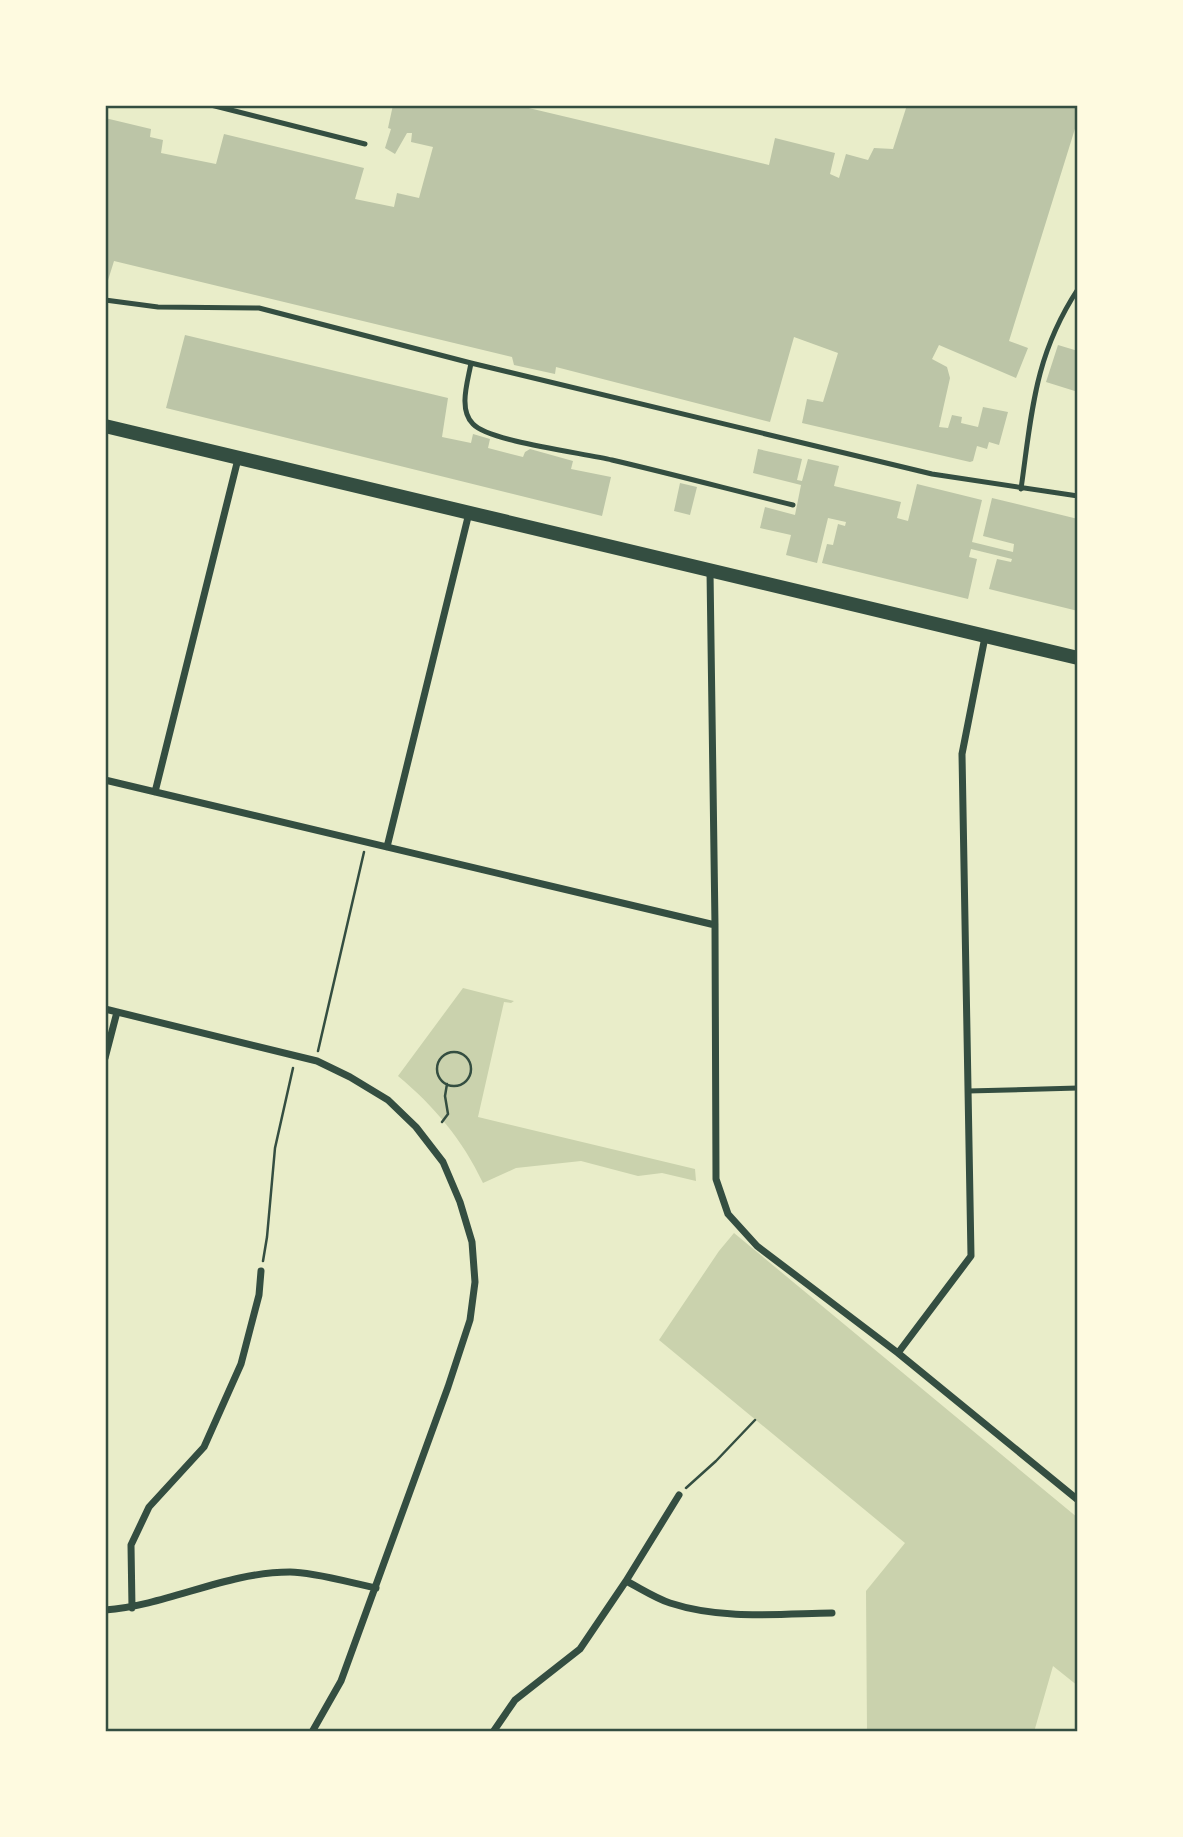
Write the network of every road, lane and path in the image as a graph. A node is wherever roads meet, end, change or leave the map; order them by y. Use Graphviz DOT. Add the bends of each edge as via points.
graph roads {
  1 [pos="211,105"];
  2 [pos="365,144"];
  3 [pos="1078,289"];
  4 [pos="105,300"];
  5 [pos="471,362"];
  6 [pos="105,426"];
  7 [pos="238,459"];
  8 [pos="1021,489"];
  9 [pos="1078,496"];
  10 [pos="793,505"];
  11 [pos="469,513"];
  12 [pos="710,570"];
  13 [pos="985,637"];
  14 [pos="1078,658"];
  15 [pos="105,780"];
  16 [pos="155,792"];
  17 [pos="366,842"];
  18 [pos="387,847"];
  19 [pos="715,925"];
  20 [pos="105,1009"];
  21 [pos="117,1012"];
  22 [pos="296,1056"];
  23 [pos="105,1058"];
  24 [pos="317,1061"];
  25 [pos="447,1084"];
  26 [pos="1078,1088"];
  27 [pos="968,1091"];
  28 [pos="442,1122"];
  29 [pos="261,1271"];
  30 [pos="898,1353"];
  31 [pos="755,1420"];
  32 [pos="679,1495"];
  33 [pos="1078,1500"];
  34 [pos="626,1581"];
  35 [pos="376,1588"];
  36 [pos="132,1608"];
  37 [pos="105,1610"];
  38 [pos="832,1614"];
  39 [pos="312,1732"];
  40 [pos="493,1732"];
  1 -- 2 [label="lane"];
  3 -- 8 [label="lane" via="1059,318 1041,362"];
  4 -- 5 [label="lane" via="158,307 259,308"];
  5 -- 8 [label="lane" via="932,474"];
  5 -- 10 [label="lane" via="467,413 473,425 494,435"];
  6 -- 7 [label="main road"];
  7 -- 11 [label="main road"];
  7 -- 16 [label="street"];
  8 -- 9 [label="lane"];
  11 -- 12 [label="main road"];
  11 -- 18 [label="street"];
  12 -- 13 [label="main road"];
  12 -- 19 [label="street"];
  13 -- 14 [label="main road"];
  13 -- 27 [label="street" via="962,754"];
  15 -- 16 [label="street"];
  16 -- 17 [label="street"];
  17 -- 18 [label="street"];
  17 -- 24 [label="path"];
  18 -- 19 [label="street"];
  19 -- 30 [label="street" via="716,1180 729,1214 757,1246"];
  20 -- 21 [label="street"];
  21 -- 22 [label="street"];
  21 -- 23 [label="street"];
  22 -- 24 [label="street"];
  22 -- 29 [label="path" via="275,1148"];
  24 -- 35 [label="street" via="388,1100 416,1127 443,1163 472,1242 475,1282 470,1320"];
  25 -- 25 [label="path" via="439,1076 440,1060 449,1053 460,1053 468,1060 470,1075 463,1083"];
  25 -- 28 [label="path" via="448,1114"];
  26 -- 27 [label="lane"];
  27 -- 30 [label="street" via="971,1256"];
  29 -- 36 [label="street" via="241,1364 204,1447 149,1507 131,1545"];
  30 -- 33 [label="street"];
  31 -- 32 [label="path"];
  32 -- 34 [label="street"];
  34 -- 38 [label="street" via="667,1602 704,1612"];
  34 -- 40 [label="street" via="580,1649 515,1700"];
  35 -- 36 [label="street" via="292,1572 244,1576"];
  35 -- 39 [label="street" via="341,1681"];
  36 -- 37 [label="street"];
}
